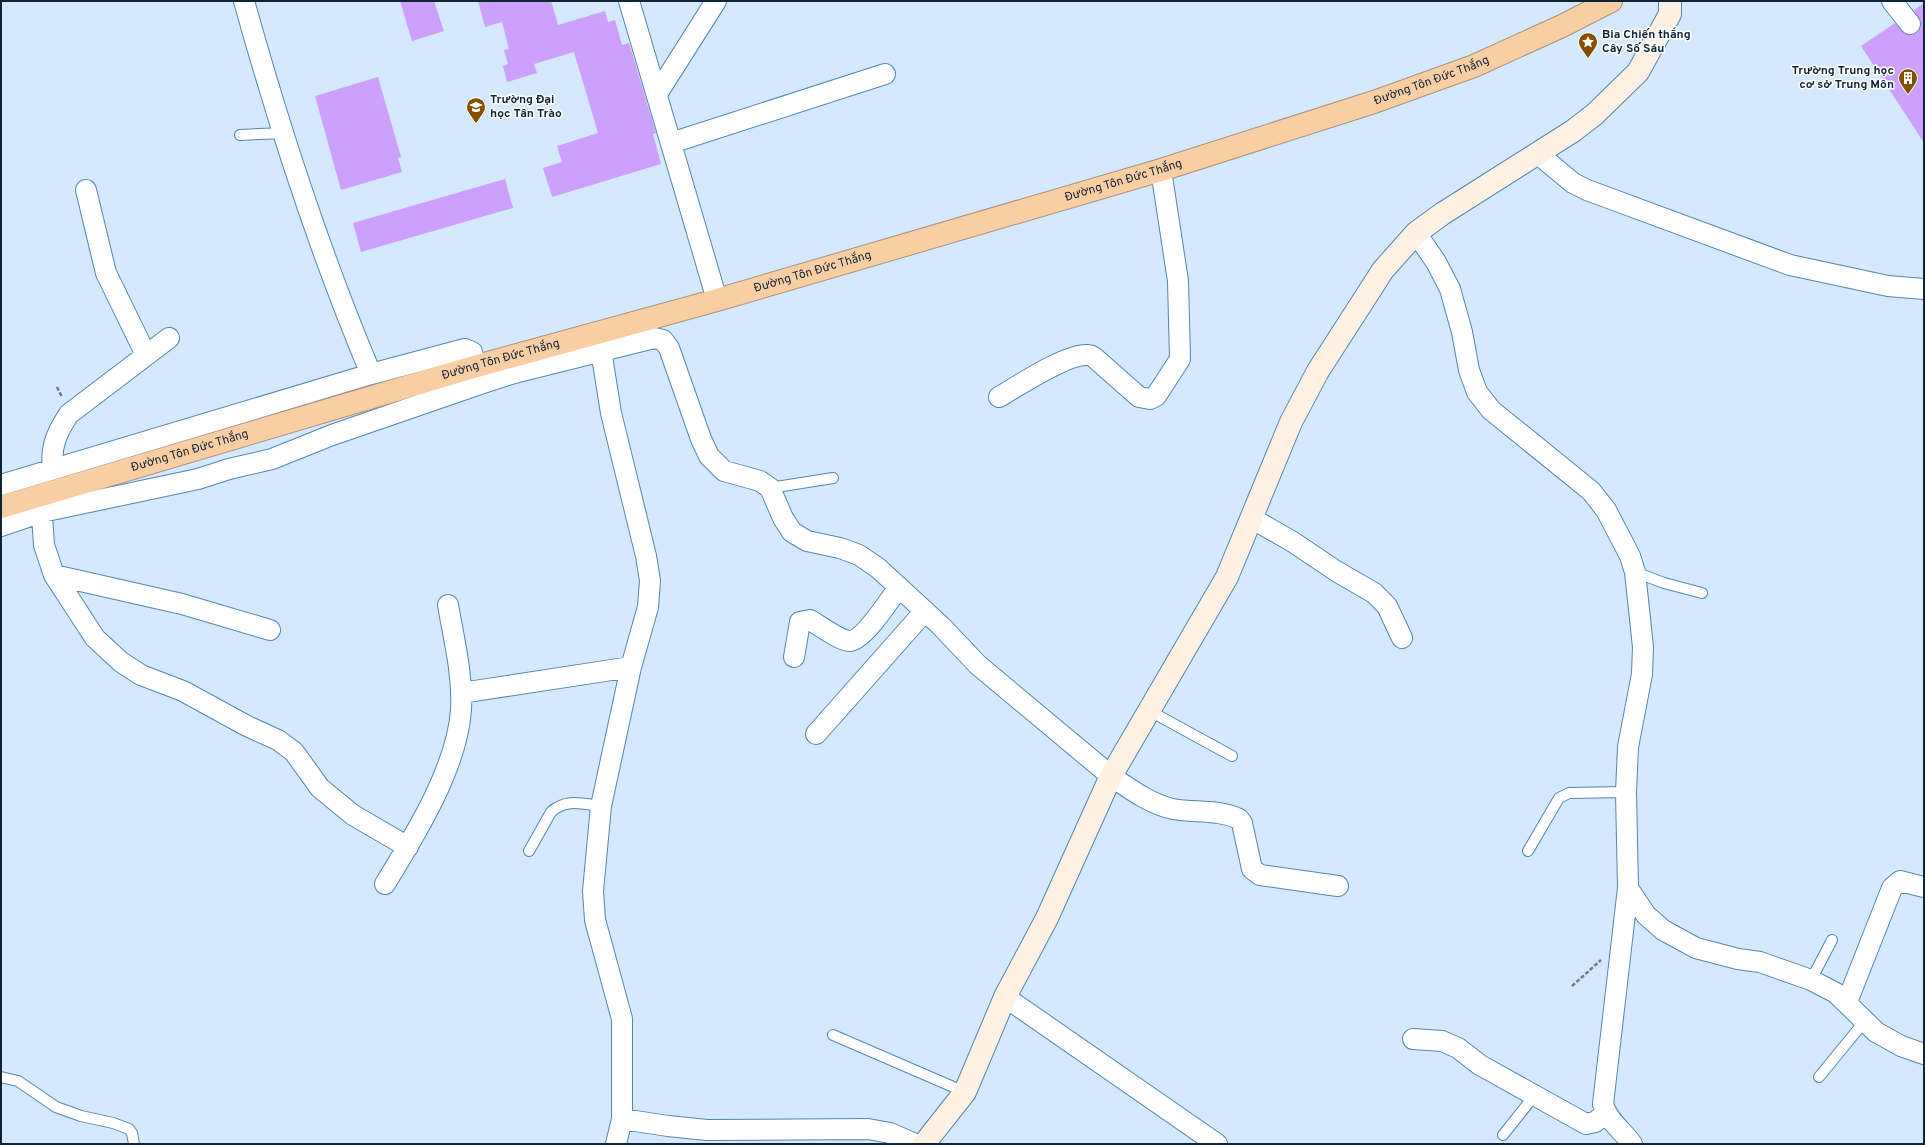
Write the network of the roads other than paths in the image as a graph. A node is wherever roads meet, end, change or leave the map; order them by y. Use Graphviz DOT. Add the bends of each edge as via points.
graph roads {
  1 [pos="244,1"];
  2 [pos="629,1"];
  3 [pos="716,1"];
  4 [pos="1611,1"];
  5 [pos="1670,1"];
  6 [pos="1892,1"];
  7 [pos="1910,24"];
  8 [pos="885,74"];
  9 [pos="656,94"];
  10 [pos="284,133"];
  11 [pos="240,136"];
  12 [pos="671,143"];
  13 [pos="1538,154"];
  14 [pos="1161,170"];
  15 [pos="86,190"];
  16 [pos="1416,233"];
  17 [pos="1924,289"];
  18 [pos="717,300"];
  19 [pos="169,338"];
  20 [pos="601,350"];
  21 [pos="146,355"];
  22 [pos="371,374"];
  23 [pos="478,375"];
  24 [pos="999,397"];
  25 [pos="53,469"];
  26 [pos="832,478"];
  27 [pos="1,485"];
  28 [pos="770,488"];
  29 [pos="42,504"];
  30 [pos="1,507"];
  31 [pos="1251,518"];
  32 [pos="1,526"];
  33 [pos="1635,572"];
  34 [pos="54,575"];
  35 [pos="899,587"];
  36 [pos="1702,593"];
  37 [pos="448,605"];
  38 [pos="926,611"];
  39 [pos="270,630"];
  40 [pos="1402,638"];
  41 [pos="794,657"];
  42 [pos="631,668"];
  43 [pos="461,692"];
  44 [pos="1148,710"];
  45 [pos="816,734"];
  46 [pos="1232,756"];
  47 [pos="1111,776"];
  48 [pos="1626,792"];
  49 [pos="601,806"];
  50 [pos="408,847"];
  51 [pos="529,851"];
  52 [pos="1528,851"];
  53 [pos="385,884"];
  54 [pos="1338,886"];
  55 [pos="1924,887"];
  56 [pos="1628,888"];
  57 [pos="1832,940"];
  58 [pos="1811,980"];
  59 [pos="1005,997"];
  60 [pos="1847,1002"];
  61 [pos="1864,1022"];
  62 [pos="833,1036"];
  63 [pos="1413,1039"];
  64 [pos="1924,1054"];
  65 [pos="1,1077"];
  66 [pos="1819,1077"];
  67 [pos="965,1092"];
  68 [pos="1534,1096"];
  69 [pos="1606,1113"];
  70 [pos="622,1119"];
  71 [pos="1503,1135"];
  72 [pos="134,1144"];
  73 [pos="616,1144"];
  74 [pos="915,1144"];
  75 [pos="924,1144"];
  76 [pos="1217,1144"];
  77 [pos="1632,1144"];
  1 -- 10 [label="street"];
  2 -- 9 [label="street"];
  3 -- 9 [label="street"];
  4 -- 14 [label="highway, Đường Tôn Đức Thắng" via="1467,68 1374,102"];
  5 -- 13 [label="street" via="1670,14 1638,72 1595,114"];
  6 -- 7 [label="street"];
  8 -- 12 [label="street"];
  9 -- 12 [label="street"];
  10 -- 11 [label="lane"];
  10 -- 22 [label="street" via="312,219"];
  12 -- 18 [label="street"];
  13 -- 16 [label="street"];
  13 -- 17 [label="street" via="1573,183 1587,190 1790,266 1888,286"];
  14 -- 18 [label="highway, Đường Tôn Đức Thắng"];
  14 -- 24 [label="street" via="1178,281 1180,359 1156,396 1150,399 1139,397 1096,358 1080,355 1055,365"];
  15 -- 21 [label="street" via="106,273"];
  16 -- 31 [label="street" via="1383,270 1318,371 1291,422"];
  16 -- 33 [label="street" via="1436,262 1450,289 1469,370 1477,392 1491,410 1592,491 1606,510 1630,556"];
  18 -- 23 [label="highway, Đường Tôn Đức Thắng"];
  19 -- 21 [label="street"];
  20 -- 23 [label="street"];
  20 -- 28 [label="street" via="654,338 664,340 709,456 724,471 760,482"];
  20 -- 42 [label="street" via="610,406 650,581 648,607"];
  21 -- 25 [label="street" via="69,414 57,431 51,456"];
  22 -- 23 [label="street" via="465,349 472,352"];
  22 -- 25 [label="street" via="218,424"];
  23 -- 29 [label="highway, Đường Tôn Đức Thắng"];
  23 -- 29 [label="street" via="272,459 227,462 198,479"];
  25 -- 27 [label="street"];
  26 -- 28 [label="lane"];
  28 -- 35 [label="street" via="792,532 807,541 859,555"];
  29 -- 30 [label="highway, Đường Tôn Đức Thắng"];
  29 -- 32 [label="street"];
  29 -- 34 [label="street" via="44,545"];
  31 -- 40 [label="street" via="1374,593 1387,606"];
  31 -- 44 [label="street" via="1227,577"];
  33 -- 36 [label="lane"];
  33 -- 48 [label="street" via="1643,647 1642,674 1628,747"];
  34 -- 39 [label="street" via="182,604"];
  34 -- 50 [label="street" via="95,638 121,662 278,740 294,752 320,788 348,810"];
  35 -- 38 [label="street"];
  35 -- 41 [label="street" via="867,629 856,639 842,639 810,620 800,622"];
  37 -- 43 [label="street"];
  38 -- 45 [label="street"];
  38 -- 47 [label="street" via="978,665"];
  42 -- 43 [label="street"];
  42 -- 49 [label="street"];
  43 -- 50 [label="street" via="461,711 452,754 436,793"];
  44 -- 46 [label="lane"];
  44 -- 47 [label="street"];
  47 -- 54 [label="street" via="1159,806 1204,810 1239,819 1252,869 1260,875"];
  47 -- 59 [label="street" via="1047,918"];
  48 -- 52 [label="lane" via="1569,793 1559,798"];
  48 -- 56 [label="street"];
  49 -- 51 [label="lane" via="571,802 557,806"];
  49 -- 70 [label="street" via="593,891 595,920 622,1020"];
  50 -- 53 [label="street"];
  55 -- 60 [label="street" via="1900,881 1892,888"];
  56 -- 58 [label="street" via="1646,915 1663,930 1696,948 1760,962"];
  56 -- 69 [label="street" via="1604,1104"];
  57 -- 58 [label="lane"];
  58 -- 60 [label="street"];
  59 -- 67 [label="street"];
  59 -- 76 [label="street"];
  60 -- 61 [label="street"];
  61 -- 64 [label="street" via="1901,1046"];
  61 -- 66 [label="lane"];
  62 -- 67 [label="lane"];
  63 -- 68 [label="street" via="1442,1041 1458,1048 1480,1065"];
  65 -- 72 [label="lane" via="18,1081 56,1107 129,1129"];
  67 -- 75 [label="street"];
  68 -- 69 [label="street" via="1586,1124 1595,1122"];
  68 -- 71 [label="lane"];
  69 -- 77 [label="street"];
  70 -- 73 [label="street"];
  70 -- 74 [label="street" via="707,1130 868,1130 890,1133"];
}
